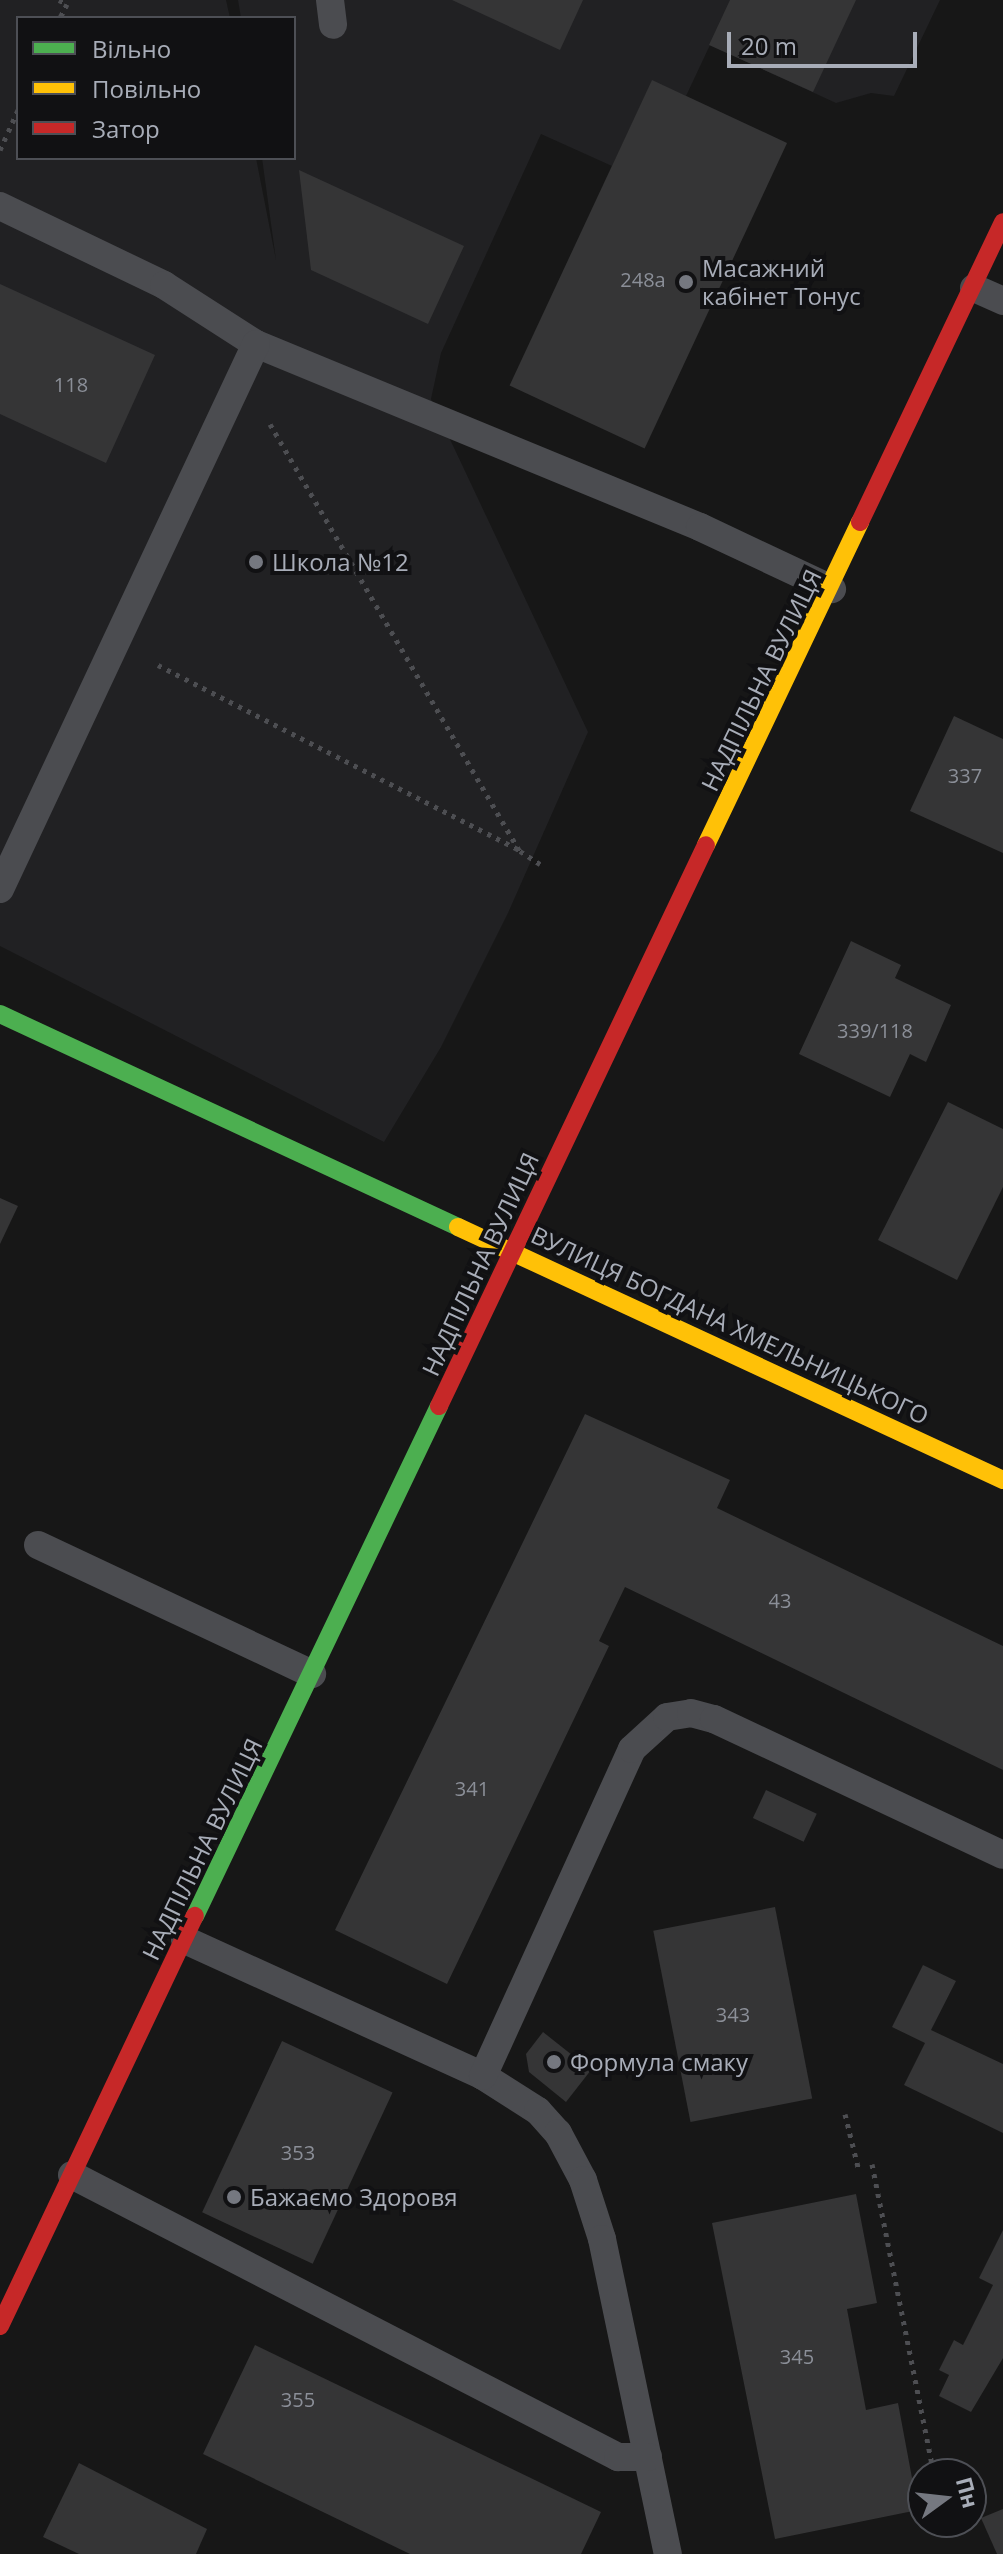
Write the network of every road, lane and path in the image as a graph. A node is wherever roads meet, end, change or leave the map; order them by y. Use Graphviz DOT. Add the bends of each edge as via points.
graph roads {
  1 [pos="59,0"];
  2 [pos="61,16"];
  3 [pos="16,114"];
  4 [pos="0,150"];
  5 [pos="0,206"];
  6 [pos="1003,222"];
  7 [pos="974,288"];
  8 [pos="1003,301"];
  9 [pos="256,344"];
  10 [pos="241,375"];
  11 [pos="832,589"];
  12 [pos="113,643"];
  13 [pos="520,851"];
  14 [pos="540,864"];
  15 [pos="0,889"];
  16 [pos="0,1014"];
  17 [pos="514,1251"];
  18 [pos="1003,1480"];
  19 [pos="38,1545"];
  20 [pos="312,1674"];
  21 [pos="1003,1855"];
  22 [pos="185,1940"];
  23 [pos="483,2076"];
  24 [pos="845,2114"];
  25 [pos="872,2164"];
  26 [pos="858,2167"];
  27 [pos="72,2175"];
  28 [pos="0,2326"];
  29 [pos="648,2457"];
  30 [pos="931,2458"];
  31 [pos="668,2554"];
  1 -- 2 [label="path" via="67,4"];
  3 -- 4 [label="path"];
  5 -- 9 [label="lane" via="164,285"];
  6 -- 7 [label="main road, НАДПІЛЬНА ВУЛИЦЯ"];
  7 -- 8 [label="lane"];
  7 -- 11 [label="main road, НАДПІЛЬНА ВУЛИЦЯ"];
  9 -- 10 [label="lane"];
  9 -- 11 [label="lane" via="686,521"];
  10 -- 12 [label="lane"];
  10 -- 13 [label="path"];
  11 -- 17 [label="main road, НАДПІЛЬНА ВУЛИЦЯ"];
  12 -- 13 [label="path"];
  12 -- 15 [label="lane"];
  13 -- 14 [label="path"];
  16 -- 17 [label="main road, ВУЛИЦЯ БОГДАНА ХМЕЛЬНИЦЬКОГО"];
  17 -- 18 [label="main road, ВУЛИЦЯ БОГДАНА ХМЕЛЬНИЦЬКОГО"];
  17 -- 20 [label="main road, НАДПІЛЬНА ВУЛИЦЯ"];
  19 -- 20 [label="lane"];
  20 -- 22 [label="main road, НАДПІЛЬНА ВУЛИЦЯ"];
  21 -- 23 [label="lane" via="714,1719 691,1713 667,1717 632,1749"];
  22 -- 23 [label="lane"];
  22 -- 27 [label="main road, НАДПІЛЬНА ВУЛИЦЯ"];
  23 -- 29 [label="lane" via="538,2111 558,2133 583,2180 614,2287"];
  24 -- 26 [label="path"];
  25 -- 30 [label="path"];
  27 -- 28 [label="main road, НАДПІЛЬНА ВУЛИЦЯ"];
  27 -- 29 [label="lane" via="618,2457"];
  29 -- 31 [label="lane"];
}
